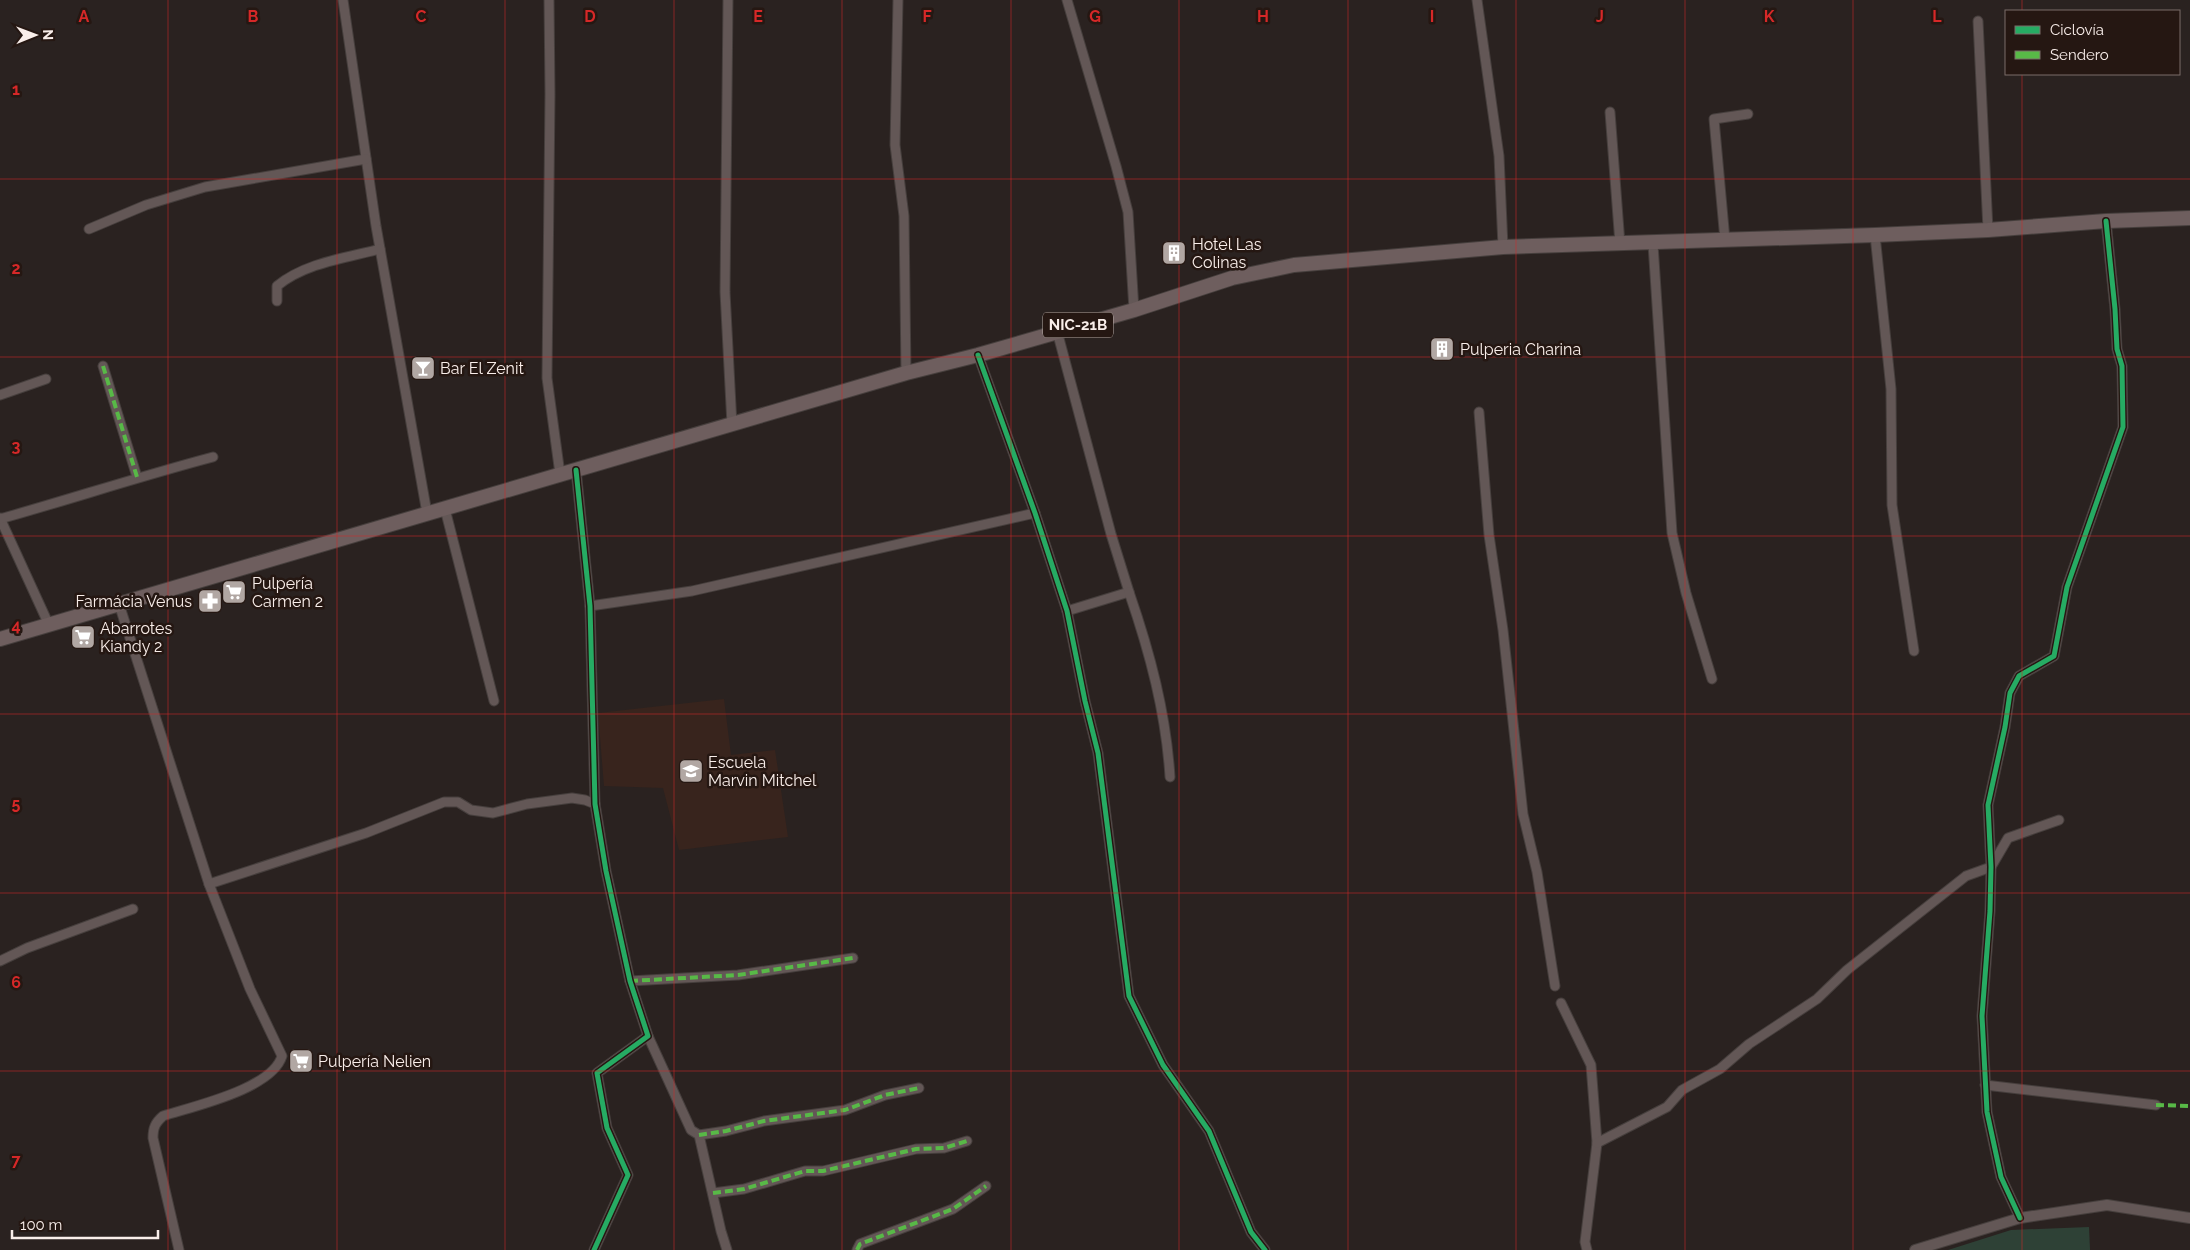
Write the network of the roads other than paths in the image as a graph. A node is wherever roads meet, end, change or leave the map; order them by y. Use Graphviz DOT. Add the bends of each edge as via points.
graph roads {
  1 [pos="343,0"];
  2 [pos="550,0"];
  3 [pos="728,0"];
  4 [pos="898,0"];
  5 [pos="1067,0"];
  6 [pos="1477,0"];
  7 [pos="1978,21"];
  8 [pos="1610,112"];
  9 [pos="1748,114"];
  10 [pos="366,159"];
  11 [pos="2190,218"];
  12 [pos="2106,221"];
  13 [pos="89,229"];
  14 [pos="1988,230"];
  15 [pos="1874,235"];
  16 [pos="1725,240"];
  17 [pos="1620,244"];
  18 [pos="1653,244"];
  19 [pos="1503,248"];
  20 [pos="380,249"];
  21 [pos="277,301"];
  22 [pos="1134,310"];
  23 [pos="1057,331"];
  24 [pos="978,355"];
  25 [pos="103,366"];
  26 [pos="906,373"];
  27 [pos="46,380"];
  28 [pos="0,395"];
  29 [pos="1480,412"];
  30 [pos="732,425"];
  31 [pos="213,457"];
  32 [pos="576,470"];
  33 [pos="560,474"];
  34 [pos="137,477"];
  35 [pos="445,509"];
  36 [pos="427,513"];
  37 [pos="1035,513"];
  38 [pos="0,519"];
  39 [pos="1129,592"];
  40 [pos="119,604"];
  41 [pos="590,606"];
  42 [pos="1068,611"];
  43 [pos="49,624"];
  44 [pos="0,639"];
  45 [pos="1914,651"];
  46 [pos="1712,678"];
  47 [pos="494,701"];
  48 [pos="1170,778"];
  49 [pos="595,804"];
  50 [pos="2059,820"];
  51 [pos="1990,867"];
  52 [pos="209,884"];
  53 [pos="133,908"];
  54 [pos="853,958"];
  55 [pos="0,960"];
  56 [pos="630,981"];
  57 [pos="1555,986"];
  58 [pos="1561,1003"];
  59 [pos="648,1036"];
  60 [pos="1985,1085"];
  61 [pos="919,1088"];
  62 [pos="2156,1106"];
  63 [pos="699,1135"];
  64 [pos="967,1141"];
  65 [pos="1597,1143"];
  66 [pos="986,1186"];
  67 [pos="713,1193"];
  68 [pos="2020,1218"];
  69 [pos="2190,1218"];
  70 [pos="179,1250"];
  71 [pos="594,1250"];
  72 [pos="728,1250"];
  73 [pos="857,1250"];
  74 [pos="1265,1250"];
  75 [pos="1587,1250"];
  76 [pos="1915,1250"];
  1 -- 10 [label="street"];
  2 -- 33 [label="street" via="546,378"];
  3 -- 30 [label="street" via="725,292"];
  4 -- 26 [label="street" via="895,145 904,216"];
  5 -- 22 [label="street" via="1128,212"];
  6 -- 19 [label="street" via="1499,156"];
  7 -- 14 [label="street"];
  8 -- 17 [label="street"];
  9 -- 16 [label="street" via="1714,119"];
  10 -- 13 [label="street" via="205,187 146,205"];
  10 -- 20 [label="street"];
  11 -- 12 [label="highway, NIC-21B"];
  12 -- 14 [label="highway, NIC-21B"];
  12 -- 51 [label="street" via="2117,349 2122,366 2123,427 2067,587 2054,656 2019,676 2010,693 1988,805"];
  14 -- 15 [label="highway, NIC-21B"];
  15 -- 16 [label="highway, NIC-21B"];
  15 -- 45 [label="street" via="1891,389 1892,505"];
  16 -- 18 [label="highway, NIC-21B"];
  17 -- 18 [label="highway, NIC-21B"];
  17 -- 19 [label="highway, NIC-21B"];
  18 -- 46 [label="street" via="1672,533"];
  19 -- 22 [label="highway, NIC-21B" via="1294,265 1232,278"];
  20 -- 21 [label="street" via="291,275 278,286"];
  20 -- 36 [label="street"];
  22 -- 23 [label="highway, NIC-21B"];
  23 -- 24 [label="highway, NIC-21B"];
  23 -- 39 [label="street"];
  24 -- 26 [label="highway, NIC-21B"];
  24 -- 37 [label="street"];
  25 -- 34 [label="street"];
  26 -- 30 [label="highway, NIC-21B"];
  27 -- 28 [label="street"];
  29 -- 57 [label="street" via="1489,535 1523,814 1537,872"];
  30 -- 32 [label="highway, NIC-21B"];
  31 -- 34 [label="street"];
  32 -- 33 [label="highway, NIC-21B"];
  32 -- 41 [label="street"];
  33 -- 35 [label="highway, NIC-21B"];
  34 -- 38 [label="street" via="107,489"];
  35 -- 36 [label="highway, NIC-21B"];
  35 -- 47 [label="street"];
  36 -- 40 [label="highway, NIC-21B"];
  37 -- 41 [label="street" via="692,591"];
  37 -- 42 [label="street"];
  38 -- 43 [label="street"];
  39 -- 42 [label="street"];
  39 -- 48 [label="street" via="1149,651 1168,737"];
  40 -- 43 [label="highway, NIC-21B"];
  40 -- 52 [label="street"];
  41 -- 49 [label="street"];
  42 -- 74 [label="street" via="1098,753 1129,996 1162,1065 1209,1131 1252,1232"];
  43 -- 44 [label="highway, NIC-21B"];
  49 -- 52 [label="street" via="572,798 527,804 493,814 471,810 458,802 444,802 366,833"];
  49 -- 56 [label="street"];
  50 -- 51 [label="street" via="2008,838"];
  51 -- 60 [label="street" via="1982,1016"];
  51 -- 65 [label="street" via="1966,876 1847,970 1817,999 1749,1044 1720,1069 1682,1090 1667,1107"];
  52 -- 70 [label="street" via="250,989 282,1056 267,1076 253,1084 164,1116 156,1122 153,1138"];
  53 -- 55 [label="street"];
  54 -- 56 [label="street" via="738,975"];
  56 -- 59 [label="street"];
  58 -- 65 [label="street" via="1592,1065"];
  59 -- 63 [label="street" via="691,1130"];
  59 -- 71 [label="street" via="597,1073 607,1128 628,1175"];
  60 -- 62 [label="street"];
  60 -- 68 [label="street" via="1986,1112 2001,1176"];
  61 -- 63 [label="street" via="885,1095 845,1110 764,1121"];
  63 -- 67 [label="street"];
  64 -- 67 [label="street" via="944,1148 916,1149 823,1171 805,1171 744,1189"];
  65 -- 75 [label="street" via="1585,1242"];
  66 -- 73 [label="street" via="953,1209 860,1244"];
  67 -- 72 [label="street"];
  68 -- 69 [label="street" via="2107,1205"];
  68 -- 76 [label="street"];
}
